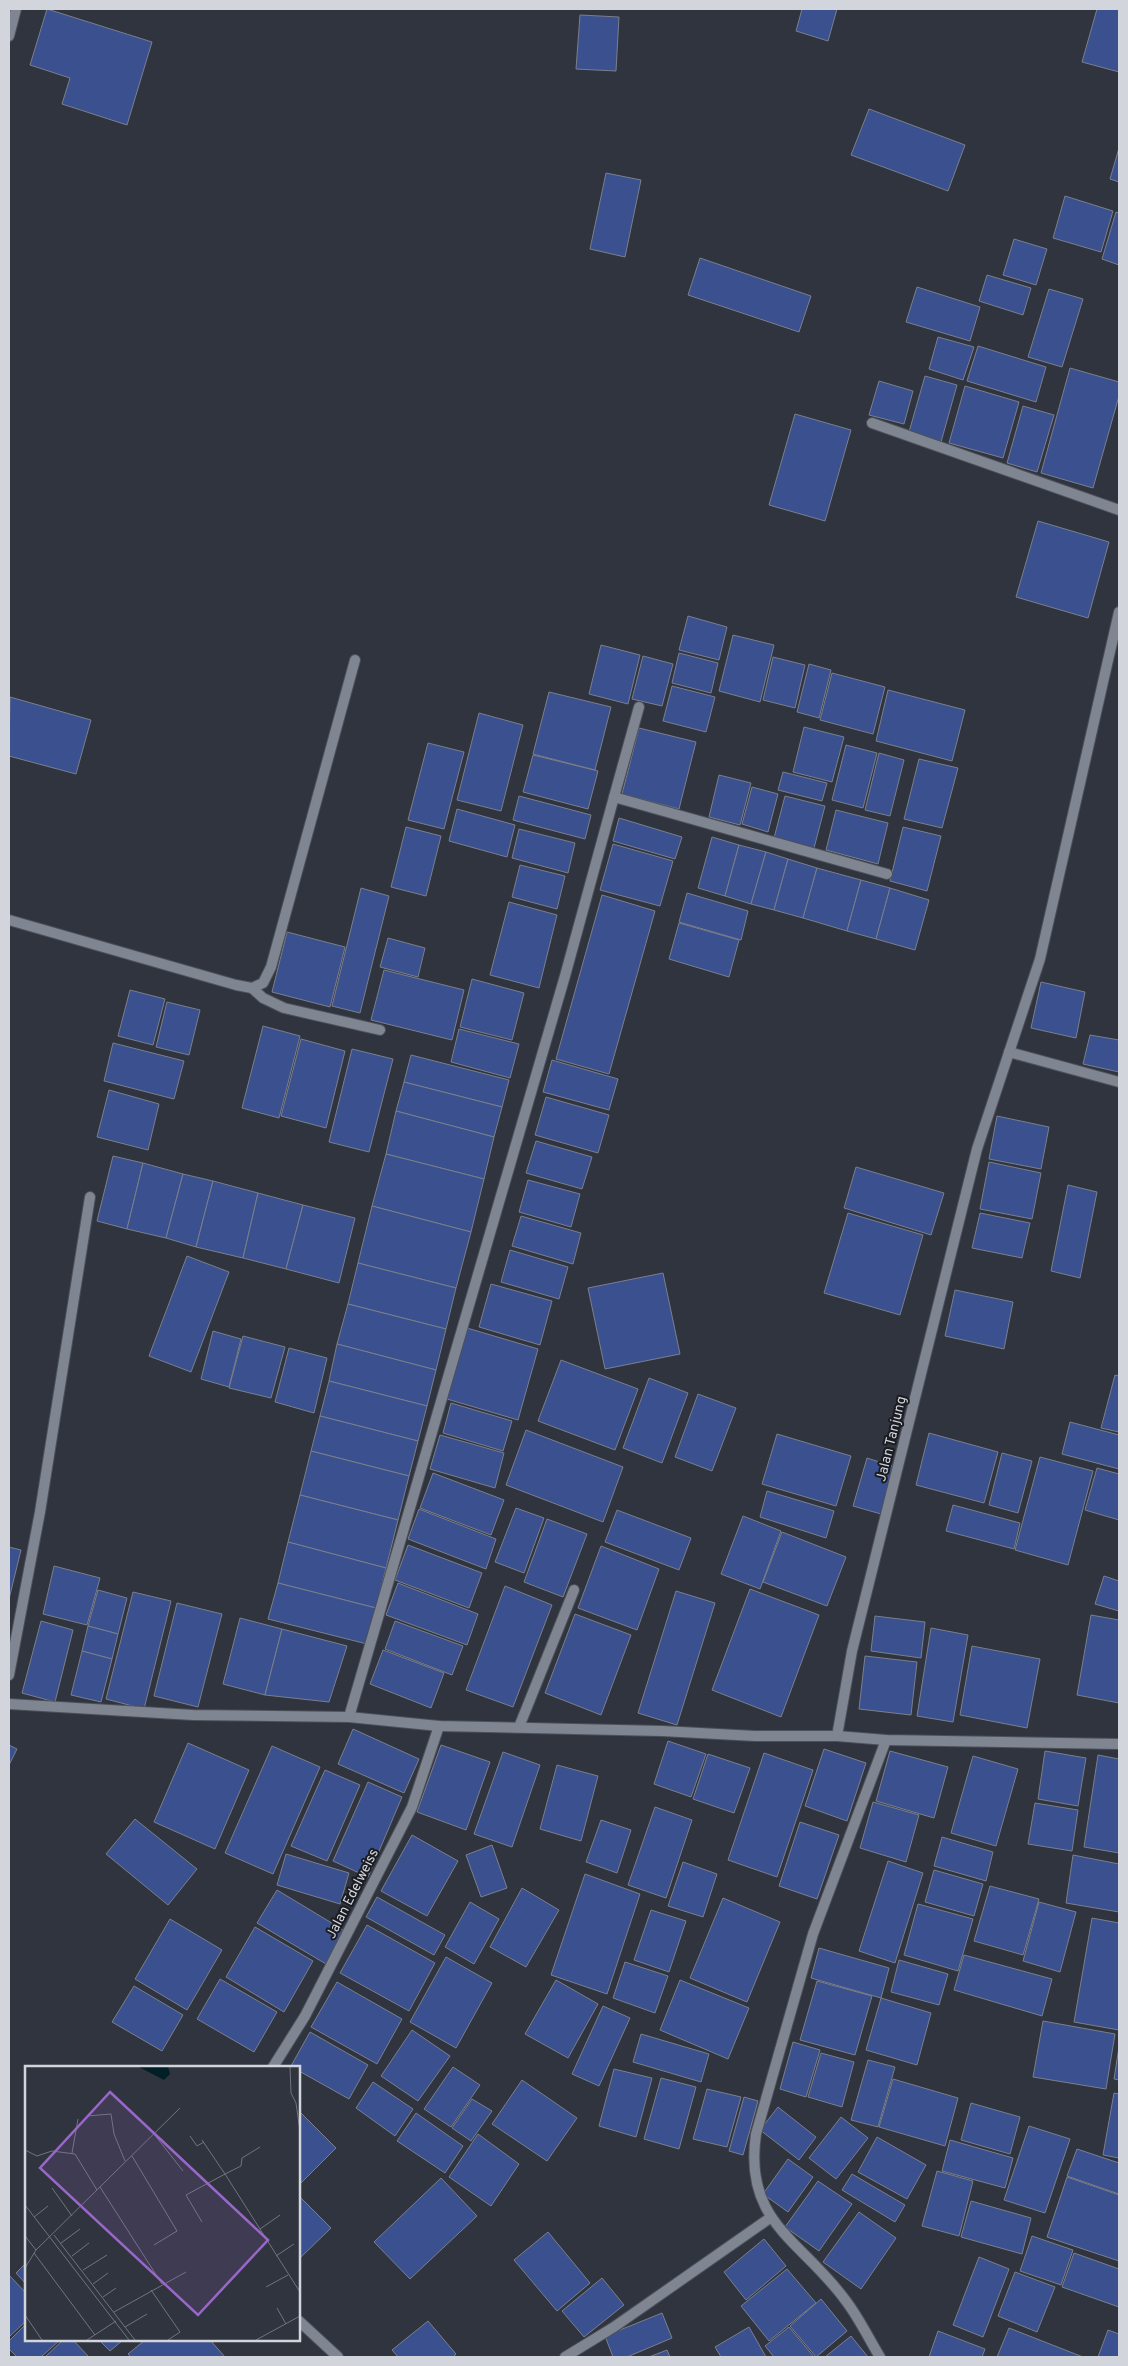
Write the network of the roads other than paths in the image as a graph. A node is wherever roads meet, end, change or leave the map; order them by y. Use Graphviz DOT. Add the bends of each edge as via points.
graph roads {
  1 [pos="16,9"];
  2 [pos="9,36"];
  3 [pos="872,423"];
  4 [pos="1119,510"];
  5 [pos="1119,612"];
  6 [pos="355,660"];
  7 [pos="639,707"];
  8 [pos="614,796"];
  9 [pos="887,874"];
  10 [pos="9,920"];
  11 [pos="252,988"];
  12 [pos="380,1030"];
  13 [pos="1009,1052"];
  14 [pos="1119,1082"];
  15 [pos="90,1197"];
  16 [pos="574,1590"];
  17 [pos="9,1675"];
  18 [pos="9,1704"];
  19 [pos="349,1717"];
  20 [pos="439,1726"];
  21 [pos="519,1727"];
  22 [pos="838,1736"];
  23 [pos="886,1740"];
  24 [pos="1119,1744"];
  25 [pos="274,2066"];
  26 [pos="770,2218"];
  27 [pos="300,2322"];
  28 [pos="338,2357"];
  29 [pos="565,2357"];
  30 [pos="880,2357"];
  1 -- 2 [label="street"];
  3 -- 4 [label="street"];
  5 -- 13 [label="street, Jalan Tanjung" via="1040,958"];
  6 -- 11 [label="street" via="271,967 263,984"];
  7 -- 8 [label="street"];
  8 -- 9 [label="street"];
  8 -- 19 [label="street" via="566,976"];
  10 -- 11 [label="street"];
  11 -- 12 [label="street" via="284,1008"];
  13 -- 14 [label="street"];
  13 -- 22 [label="street, Jalan Tanjung" via="977,1149 852,1651"];
  15 -- 17 [label="street" via="40,1512"];
  16 -- 21 [label="street"];
  18 -- 19 [label="street" via="193,1715"];
  19 -- 20 [label="street"];
  20 -- 21 [label="street"];
  20 -- 25 [label="street, Jalan Edelweiss" via="412,1807 327,1974"];
  21 -- 22 [label="street"];
  22 -- 23 [label="street"];
  23 -- 24 [label="street"];
  23 -- 26 [label="street" via="813,1934 756,2134 753,2155 755,2183"];
  26 -- 29 [label="street" via="614,2328"];
  26 -- 30 [label="street" via="846,2301"];
  27 -- 28 [label="street"];
}
